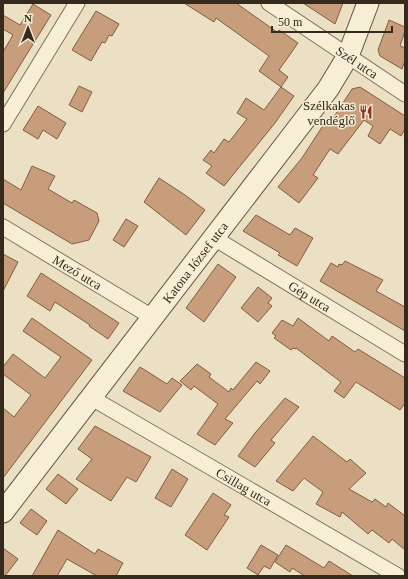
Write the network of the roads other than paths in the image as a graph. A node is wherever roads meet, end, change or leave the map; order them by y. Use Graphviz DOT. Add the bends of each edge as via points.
graph roads {
  1 [pos="77,3"];
  2 [pos="269,3"];
  3 [pos="368,3"];
  4 [pos="348,56"];
  5 [pos="405,94"];
  6 [pos="3,124"];
  7 [pos="3,227"];
  8 [pos="214,238"];
  9 [pos="152,317"];
  10 [pos="405,354"];
  11 [pos="90,397"];
  12 [pos="3,512"];
  13 [pos="398,576"];
  1 -- 6 [label="street"];
  2 -- 4 [label="street, Szél utca"];
  3 -- 4 [label="street, Katona József utca"];
  4 -- 5 [label="street, Szél utca"];
  4 -- 8 [label="street, Katona József utca" via="328,90"];
  7 -- 9 [label="street, Mező utca"];
  8 -- 9 [label="street, Katona József utca"];
  8 -- 10 [label="street, Gép utca"];
  9 -- 11 [label="street, Katona József utca"];
  11 -- 12 [label="street, Katona József utca"];
  11 -- 13 [label="street, Csillag utca"];
}
